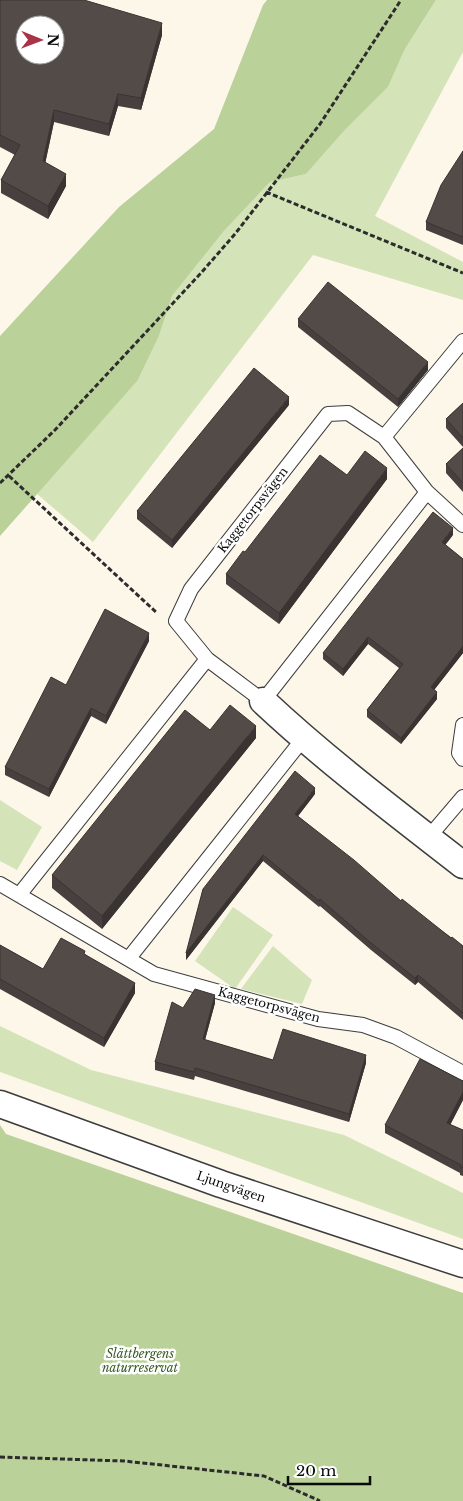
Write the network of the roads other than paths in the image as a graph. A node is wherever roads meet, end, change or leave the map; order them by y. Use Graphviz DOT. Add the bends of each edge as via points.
graph roads {
  1 [pos="463,341"];
  2 [pos="384,437"];
  3 [pos="427,492"];
  4 [pos="463,525"];
  5 [pos="207,659"];
  6 [pos="263,702"];
  7 [pos="463,725"];
  8 [pos="303,738"];
  9 [pos="463,759"];
  10 [pos="463,797"];
  11 [pos="428,838"];
  12 [pos="463,865"];
  13 [pos="0,884"];
  14 [pos="19,895"];
  15 [pos="129,958"];
  16 [pos="463,1073"];
  17 [pos="0,1104"];
  18 [pos="463,1264"];
  1 -- 2 [label="lane"];
  2 -- 3 [label="lane, Kaggetorpsvägen"];
  2 -- 5 [label="lane, Kaggetorpsvägen" via="348,413 328,414 191,589 176,621"];
  3 -- 4 [label="lane, Kaggetorpsvägen"];
  3 -- 6 [label="lane"];
  5 -- 6 [label="lane"];
  5 -- 14 [label="lane"];
  6 -- 8 [label="street"];
  7 -- 9 [label="lane" via="460,753"];
  8 -- 11 [label="street"];
  8 -- 15 [label="lane"];
  10 -- 11 [label="lane"];
  11 -- 12 [label="street"];
  13 -- 14 [label="lane, Kaggetorpsvägen"];
  14 -- 15 [label="lane, Kaggetorpsvägen"];
  15 -- 16 [label="lane, Kaggetorpsvägen" via="154,974 318,1019 363,1025 396,1037"];
  17 -- 18 [label="street, Ljungvägen" via="221,1184"];
}
